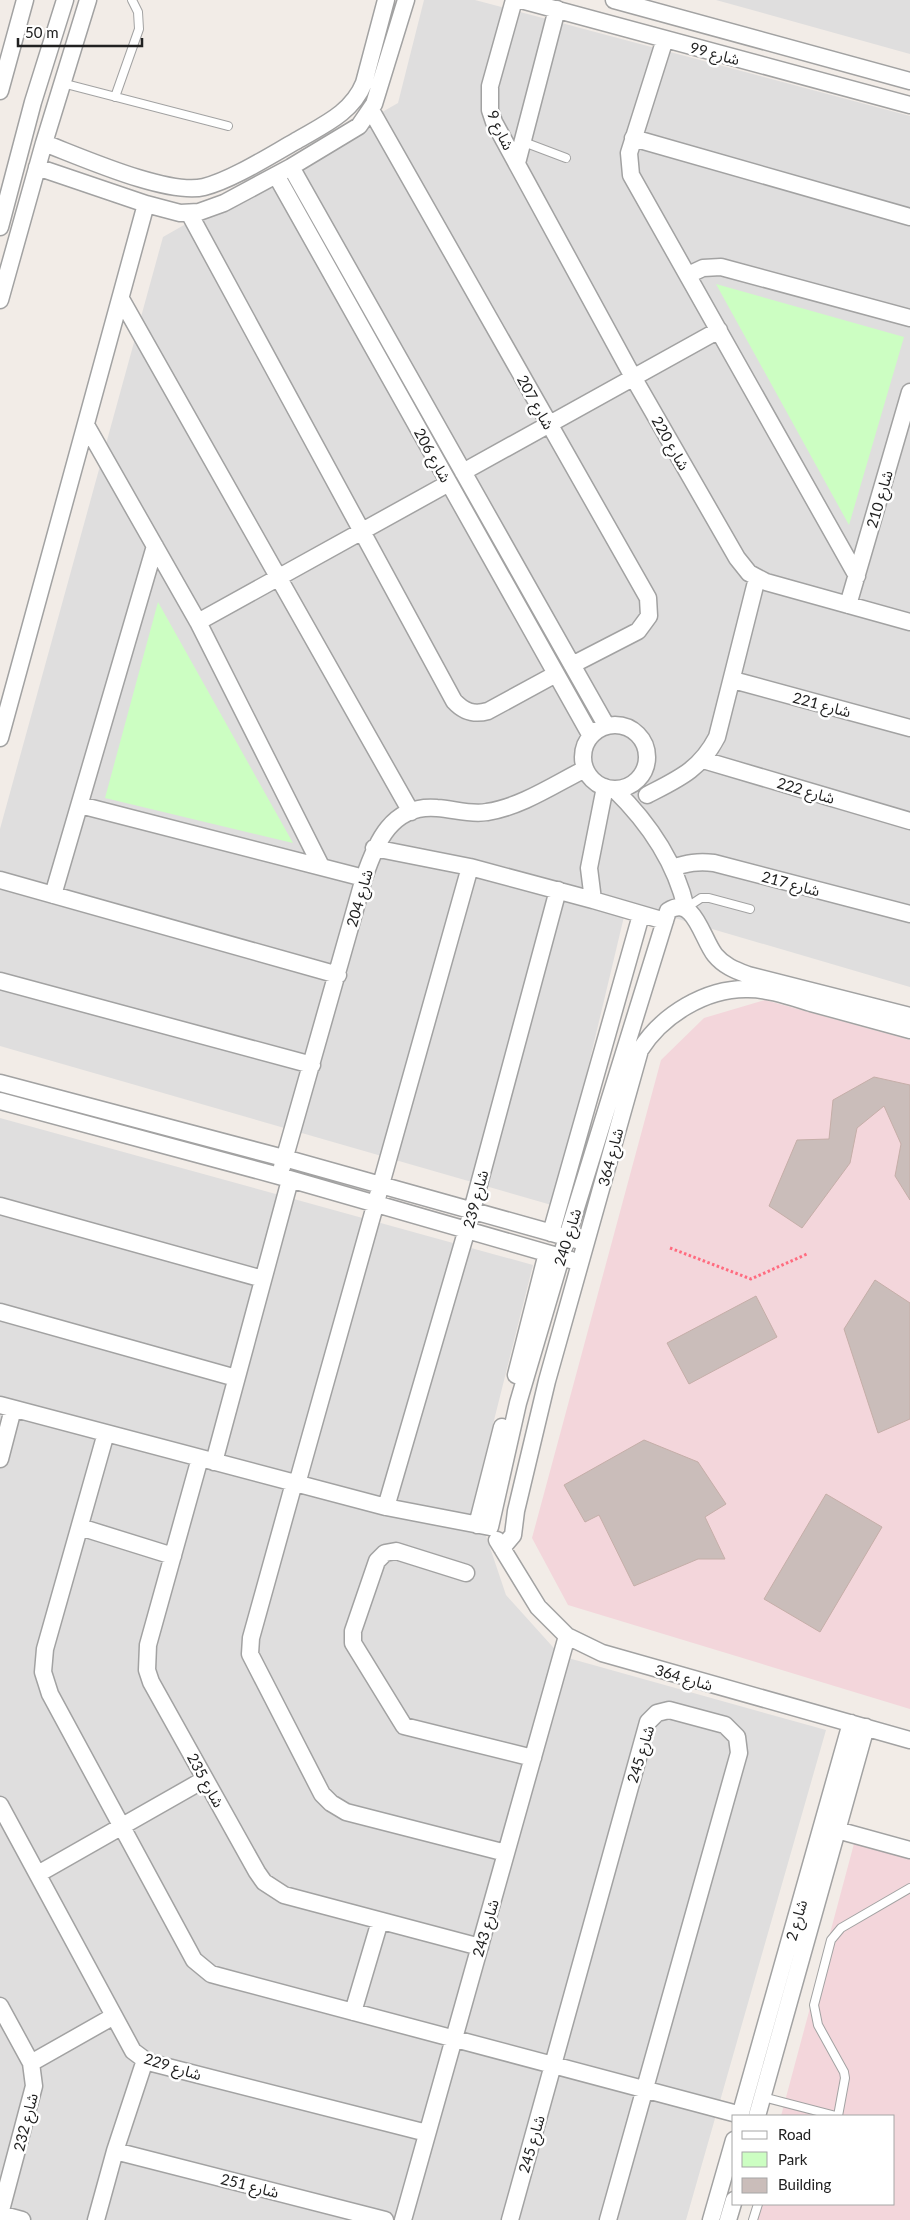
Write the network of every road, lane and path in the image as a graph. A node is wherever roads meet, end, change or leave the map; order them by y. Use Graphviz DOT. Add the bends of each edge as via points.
graph roads {
  1 [pos="25,0"];
  2 [pos="65,0"];
  3 [pos="88,0"];
  4 [pos="132,0"];
  5 [pos="386,0"];
  6 [pos="406,0"];
  7 [pos="514,0"];
  8 [pos="521,0"];
  9 [pos="614,0"];
  10 [pos="557,10"];
  11 [pos="665,39"];
  12 [pos="910,81"];
  13 [pos="62,83"];
  14 [pos="0,91"];
  15 [pos="115,97"];
  16 [pos="910,105"];
  17 [pos="371,110"];
  18 [pos="228,126"];
  19 [pos="633,138"];
  20 [pos="521,142"];
  21 [pos="44,144"];
  22 [pos="566,158"];
  23 [pos="517,163"];
  24 [pos="37,167"];
  25 [pos="291,167"];
  26 [pos="276,175"];
  27 [pos="146,204"];
  28 [pos="189,213"];
  29 [pos="910,217"];
  30 [pos="0,227"];
  31 [pos="688,275"];
  32 [pos="121,299"];
  33 [pos="0,300"];
  34 [pos="910,318"];
  35 [pos="719,330"];
  36 [pos="633,377"];
  37 [pos="909,403"];
  38 [pos="549,424"];
  39 [pos="86,425"];
  40 [pos="463,472"];
  41 [pos="449,483"];
  42 [pos="361,531"];
  43 [pos="155,546"];
  44 [pos="857,576"];
  45 [pos="278,577"];
  46 [pos="757,578"];
  47 [pos="848,605"];
  48 [pos="198,622"];
  49 [pos="910,622"];
  50 [pos="572,665"];
  51 [pos="556,674"];
  52 [pos="733,680"];
  53 [pos="606,725"];
  54 [pos="910,728"];
  55 [pos="590,736"];
  56 [pos="0,738"];
  57 [pos="702,760"];
  58 [pos="585,769"];
  59 [pos="644,773"];
  60 [pos="609,788"];
  61 [pos="646,795"];
  62 [pos="80,805"];
  63 [pos="411,812"];
  64 [pos="910,821"];
  65 [pos="656,836"];
  66 [pos="374,848"];
  67 [pos="321,866"];
  68 [pos="470,867"];
  69 [pos="672,868"];
  70 [pos="364,878"];
  71 [pos="0,880"];
  72 [pos="558,890"];
  73 [pos="54,895"];
  74 [pos="593,900"];
  75 [pos="686,908"];
  76 [pos="750,909"];
  77 [pos="910,914"];
  78 [pos="641,915"];
  79 [pos="666,916"];
  80 [pos="338,974"];
  81 [pos="0,981"];
  82 [pos="910,1016"];
  83 [pos="910,1030"];
  84 [pos="312,1066"];
  85 [pos="0,1084"];
  86 [pos="0,1102"];
  87 [pos="285,1158"];
  88 [pos="285,1178"];
  89 [pos="382,1185"];
  90 [pos="376,1204"];
  91 [pos="0,1206"];
  92 [pos="472,1210"];
  93 [pos="467,1229"];
  94 [pos="551,1233"];
  95 [pos="567,1238"];
  96 [pos="587,1242"];
  97 [pos="670,1248"];
  98 [pos="807,1254"];
  99 [pos="554,1255"];
  100 [pos="581,1262"];
  101 [pos="263,1279"];
  102 [pos="0,1312"];
  103 [pos="236,1378"];
  104 [pos="7,1407"];
  105 [pos="106,1433"];
  106 [pos="0,1459"];
  107 [pos="206,1460"];
  108 [pos="296,1483"];
  109 [pos="386,1507"];
  110 [pos="483,1526"];
  111 [pos="80,1527"];
  112 [pos="502,1548"];
  113 [pos="173,1556"];
  114 [pos="466,1573"];
  115 [pos="567,1636"];
  116 [pos="859,1725"];
  117 [pos="910,1740"];
  118 [pos="533,1758"];
  119 [pos="205,1779"];
  120 [pos="0,1804"];
  121 [pos="121,1827"];
  122 [pos="837,1830"];
  123 [pos="910,1850"];
  124 [pos="506,1853"];
  125 [pos="38,1874"];
  126 [pos="910,1888"];
  127 [pos="380,1921"];
  128 [pos="480,1947"];
  129 [pos="0,2006"];
  130 [pos="353,2012"];
  131 [pos="114,2016"];
  132 [pos="454,2039"];
  133 [pos="145,2060"];
  134 [pos="31,2063"];
  135 [pos="553,2065"];
  136 [pos="644,2089"];
  137 [pos="755,2094"];
  138 [pos="737,2115"];
  139 [pos="742,2115"];
  140 [pos="757,2115"];
  141 [pos="833,2115"];
  142 [pos="837,2115"];
  143 [pos="427,2133"];
  144 [pos="732,2147"];
  145 [pos="115,2151"];
  146 [pos="732,2205"];
  147 [pos="758,2205"];
  148 [pos="0,2214"];
  149 [pos="22,2220"];
  150 [pos="96,2220"];
  151 [pos="385,2220"];
  152 [pos="403,2220"];
  153 [pos="510,2220"];
  154 [pos="608,2220"];
  155 [pos="711,2220"];
  156 [pos="728,2220"];
  157 [pos="753,2220"];
  1 -- 14 [label="street"];
  2 -- 30 [label="street" via="33,102"];
  3 -- 13 [label="street"];
  4 -- 15 [label="lane" via="138,12 139,29"];
  5 -- 21 [label="street" via="364,83 350,106 267,158 218,181 192,189 157,184"];
  6 -- 17 [label="street"];
  7 -- 23 [label="street, شارع 9" via="488,98 494,122"];
  8 -- 10 [label="street, شارع 99"];
  9 -- 12 [label="street, شارع 99"];
  10 -- 11 [label="street, شارع 99"];
  10 -- 20 [label="street, شارع 9"];
  11 -- 16 [label="street, شارع 99"];
  11 -- 19 [label="street"];
  13 -- 15 [label="lane"];
  13 -- 21 [label="street"];
  15 -- 18 [label="lane"];
  17 -- 25 [label="street" via="359,126"];
  17 -- 38 [label="street, شارع 207"];
  19 -- 29 [label="street"];
  19 -- 31 [label="street" via="628,153 631,176"];
  20 -- 22 [label="lane"];
  20 -- 23 [label="street, شارع 9"];
  21 -- 24 [label="street"];
  23 -- 36 [label="street, شارع 220"];
  24 -- 27 [label="street"];
  24 -- 33 [label="street"];
  25 -- 26 [label="street"];
  25 -- 40 [label="street, شارع 206"];
  26 -- 28 [label="street" via="217,206"];
  26 -- 41 [label="street, شارع 206"];
  27 -- 28 [label="street"];
  27 -- 32 [label="street"];
  28 -- 42 [label="street"];
  31 -- 34 [label="street" via="703,268 721,267"];
  31 -- 35 [label="street"];
  32 -- 39 [label="street"];
  32 -- 45 [label="street"];
  35 -- 36 [label="street"];
  35 -- 44 [label="street"];
  36 -- 38 [label="street"];
  36 -- 46 [label="street, شارع 220" via="737,558"];
  37 -- 44 [label="street, شارع 210"];
  38 -- 40 [label="street"];
  38 -- 50 [label="street, شارع 207" via="648,598 650,607 649,616 638,631"];
  39 -- 43 [label="street"];
  39 -- 56 [label="street"];
  40 -- 50 [label="street, شارع 206"];
  41 -- 42 [label="street"];
  41 -- 51 [label="street, شارع 206"];
  42 -- 45 [label="street"];
  42 -- 51 [label="street" via="461,708 469,712 488,711"];
  43 -- 48 [label="street"];
  43 -- 62 [label="street"];
  44 -- 47 [label="street, شارع 210"];
  45 -- 48 [label="street"];
  45 -- 63 [label="street"];
  46 -- 47 [label="street, شارع 220"];
  46 -- 52 [label="street"];
  47 -- 49 [label="street, شارع 220"];
  48 -- 67 [label="street"];
  50 -- 53 [label="street, شارع 206"];
  51 -- 55 [label="street, شارع 206"];
  52 -- 54 [label="street, شارع 221"];
  52 -- 57 [label="street" via="717,738"];
  53 -- 55 [label="street"];
  53 -- 59 [label="street" via="628,727 641,737 648,752"];
  55 -- 58 [label="street" via="584,749"];
  57 -- 61 [label="street" via="681,777"];
  57 -- 64 [label="street, شارع 222"];
  58 -- 60 [label="street" via="595,782"];
  58 -- 63 [label="street, شارع 204" via="500,809 472,813 423,808"];
  59 -- 60 [label="street" via="626,788"];
  59 -- 61 [label="street"];
  60 -- 65 [label="street" via="639,814"];
  60 -- 74 [label="street" via="589,868"];
  61 -- 65 [label="street"];
  62 -- 67 [label="street"];
  62 -- 73 [label="street"];
  63 -- 66 [label="street, شارع 204" via="384,830"];
  65 -- 69 [label="street"];
  66 -- 68 [label="street"];
  66 -- 70 [label="street, شارع 204"];
  67 -- 70 [label="street"];
  68 -- 72 [label="street"];
  68 -- 89 [label="street"];
  69 -- 75 [label="street"];
  69 -- 77 [label="street, شارع 217" via="693,862 714,863"];
  70 -- 80 [label="street, شارع 204"];
  71 -- 73 [label="street"];
  72 -- 74 [label="street"];
  72 -- 92 [label="street, شارع 239"];
  73 -- 80 [label="street"];
  74 -- 78 [label="street"];
  75 -- 76 [label="lane" via="701,898 709,898"];
  75 -- 79 [label="street" via="675,906"];
  75 -- 82 [label="street" via="715,956 726,966 748,975"];
  78 -- 79 [label="street"];
  78 -- 94 [label="street"];
  79 -- 95 [label="street, شارع 240"];
  80 -- 84 [label="street, شارع 204"];
  81 -- 84 [label="street"];
  83 -- 96 [label="street, شارع 364" via="772,992 748,989 708,996 683,1008 648,1037 640,1050"];
  84 -- 87 [label="street, شارع 204"];
  85 -- 87 [label="street"];
  86 -- 88 [label="street"];
  87 -- 88 [label="street, شارع 204"];
  87 -- 89 [label="street"];
  88 -- 90 [label="street"];
  88 -- 101 [label="street, شارع 204"];
  89 -- 90 [label="street"];
  89 -- 92 [label="street"];
  90 -- 93 [label="street"];
  90 -- 108 [label="street"];
  91 -- 101 [label="street"];
  92 -- 93 [label="street, شارع 239"];
  92 -- 94 [label="street"];
  93 -- 99 [label="street"];
  93 -- 109 [label="street, شارع 239"];
  94 -- 95 [label="street"];
  95 -- 96 [label="street"];
  95 -- 99 [label="street, شارع 240"];
  96 -- 100 [label="street, شارع 364"];
  97 -- 98 [label="path" via="751,1279"];
  99 -- 100 [label="street"];
  99 -- 110 [label="street, شارع 240"];
  100 -- 112 [label="street, شارع 364" via="546,1381 513,1535"];
  101 -- 103 [label="street, شارع 235"];
  102 -- 103 [label="street"];
  103 -- 107 [label="street, شارع 235"];
  104 -- 105 [label="street"];
  104 -- 106 [label="street"];
  105 -- 107 [label="street"];
  105 -- 111 [label="street"];
  107 -- 108 [label="street"];
  107 -- 113 [label="street, شارع 235"];
  108 -- 109 [label="street"];
  108 -- 124 [label="street" via="251,1638 250,1654 322,1794 331,1804 346,1812"];
  109 -- 110 [label="street"];
  110 -- 112 [label="street, شارع 364"];
  111 -- 113 [label="street"];
  111 -- 121 [label="street" via="45,1649 43,1672 50,1694"];
  112 -- 115 [label="street, شارع 364" via="538,1607"];
  113 -- 119 [label="street, شارع 235" via="148,1645 147,1670"];
  114 -- 118 [label="street" via="396,1551 384,1553 377,1561 353,1631 353,1644 404,1726"];
  115 -- 116 [label="street, شارع 364" via="602,1653"];
  115 -- 118 [label="street, شارع 243"];
  116 -- 117 [label="street, شارع 364"];
  116 -- 122 [label="street, شارع 2"];
  116 -- 137 [label="street, شارع 2"];
  118 -- 124 [label="street, شارع 243"];
  119 -- 121 [label="street"];
  119 -- 127 [label="street, شارع 235" via="257,1872 273,1890"];
  120 -- 125 [label="street, شارع 229"];
  121 -- 125 [label="street"];
  121 -- 130 [label="street" via="188,1950 202,1968 222,1977"];
  122 -- 123 [label="street"];
  122 -- 137 [label="street, شارع 2"];
  124 -- 128 [label="street, شارع 243"];
  125 -- 131 [label="street, شارع 229"];
  126 -- 142 [label="lane" via="841,1928 831,1940 814,2005 818,2025 844,2072"];
  127 -- 128 [label="street, شارع 235"];
  127 -- 130 [label="street"];
  128 -- 132 [label="street, شارع 243"];
  129 -- 134 [label="street, شارع 232"];
  130 -- 132 [label="street"];
  131 -- 133 [label="street, شارع 229" via="133,2051"];
  131 -- 134 [label="street"];
  132 -- 135 [label="street"];
  132 -- 143 [label="street, شارع 243"];
  133 -- 143 [label="street, شارع 229"];
  133 -- 145 [label="street"];
  134 -- 148 [label="street, شارع 232" via="32,2098"];
  135 -- 136 [label="street"];
  135 -- 136 [label="street, شارع 245" via="648,1722 657,1713 669,1710 725,1726 737,1737 739,1753"];
  135 -- 153 [label="street, شارع 245"];
  136 -- 138 [label="street"];
  136 -- 154 [label="street, شارع 245"];
  137 -- 139 [label="street, شارع 2"];
  137 -- 140 [label="street, شارع 2"];
  137 -- 141 [label="lane"];
  143 -- 152 [label="street, شارع 243"];
  144 -- 155 [label="street"];
  145 -- 150 [label="street"];
  145 -- 151 [label="street, شارع 251"];
  146 -- 156 [label="street"];
  147 -- 157 [label="lane"];
  148 -- 149 [label="street"];
}
